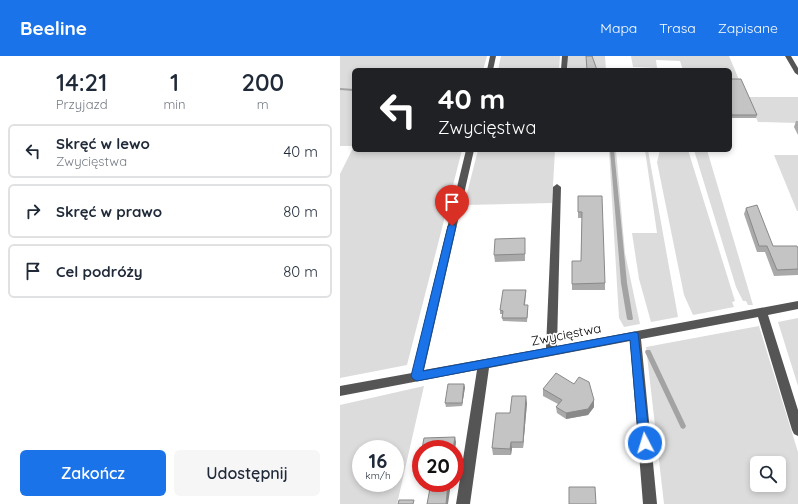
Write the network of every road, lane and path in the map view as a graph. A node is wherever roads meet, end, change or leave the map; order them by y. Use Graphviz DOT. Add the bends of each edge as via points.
graph roads {
  1 [pos="493,56"];
  2 [pos="565,56"];
  3 [pos="788,56"];
  4 [pos="490,68"];
  5 [pos="564,68"];
  6 [pos="798,73"];
  7 [pos="470,152"];
  8 [pos="557,187"];
  9 [pos="798,305"];
  10 [pos="762,312"];
  11 [pos="635,336"];
  12 [pos="551,352"];
  13 [pos="484,364"];
  14 [pos="417,376"];
  15 [pos="340,391"];
  16 [pos="798,430"];
  17 [pos="463,504"];
  18 [pos="650,504"];
  1 -- 4 [label="street"];
  2 -- 5 [label="street"];
  3 -- 6 [label="street"];
  7 -- 14 [label="street"];
  8 -- 12 [label="street"];
  9 -- 10 [label="street, Zwycięstwa"];
  10 -- 11 [label="street, Zwycięstwa"];
  10 -- 16 [label="street"];
  11 -- 12 [label="street, Zwycięstwa"];
  11 -- 18 [label="street"];
  12 -- 13 [label="street, Zwycięstwa"];
  13 -- 14 [label="street, Zwycięstwa"];
  13 -- 17 [label="street"];
  14 -- 15 [label="street, Zwycięstwa"];
}
